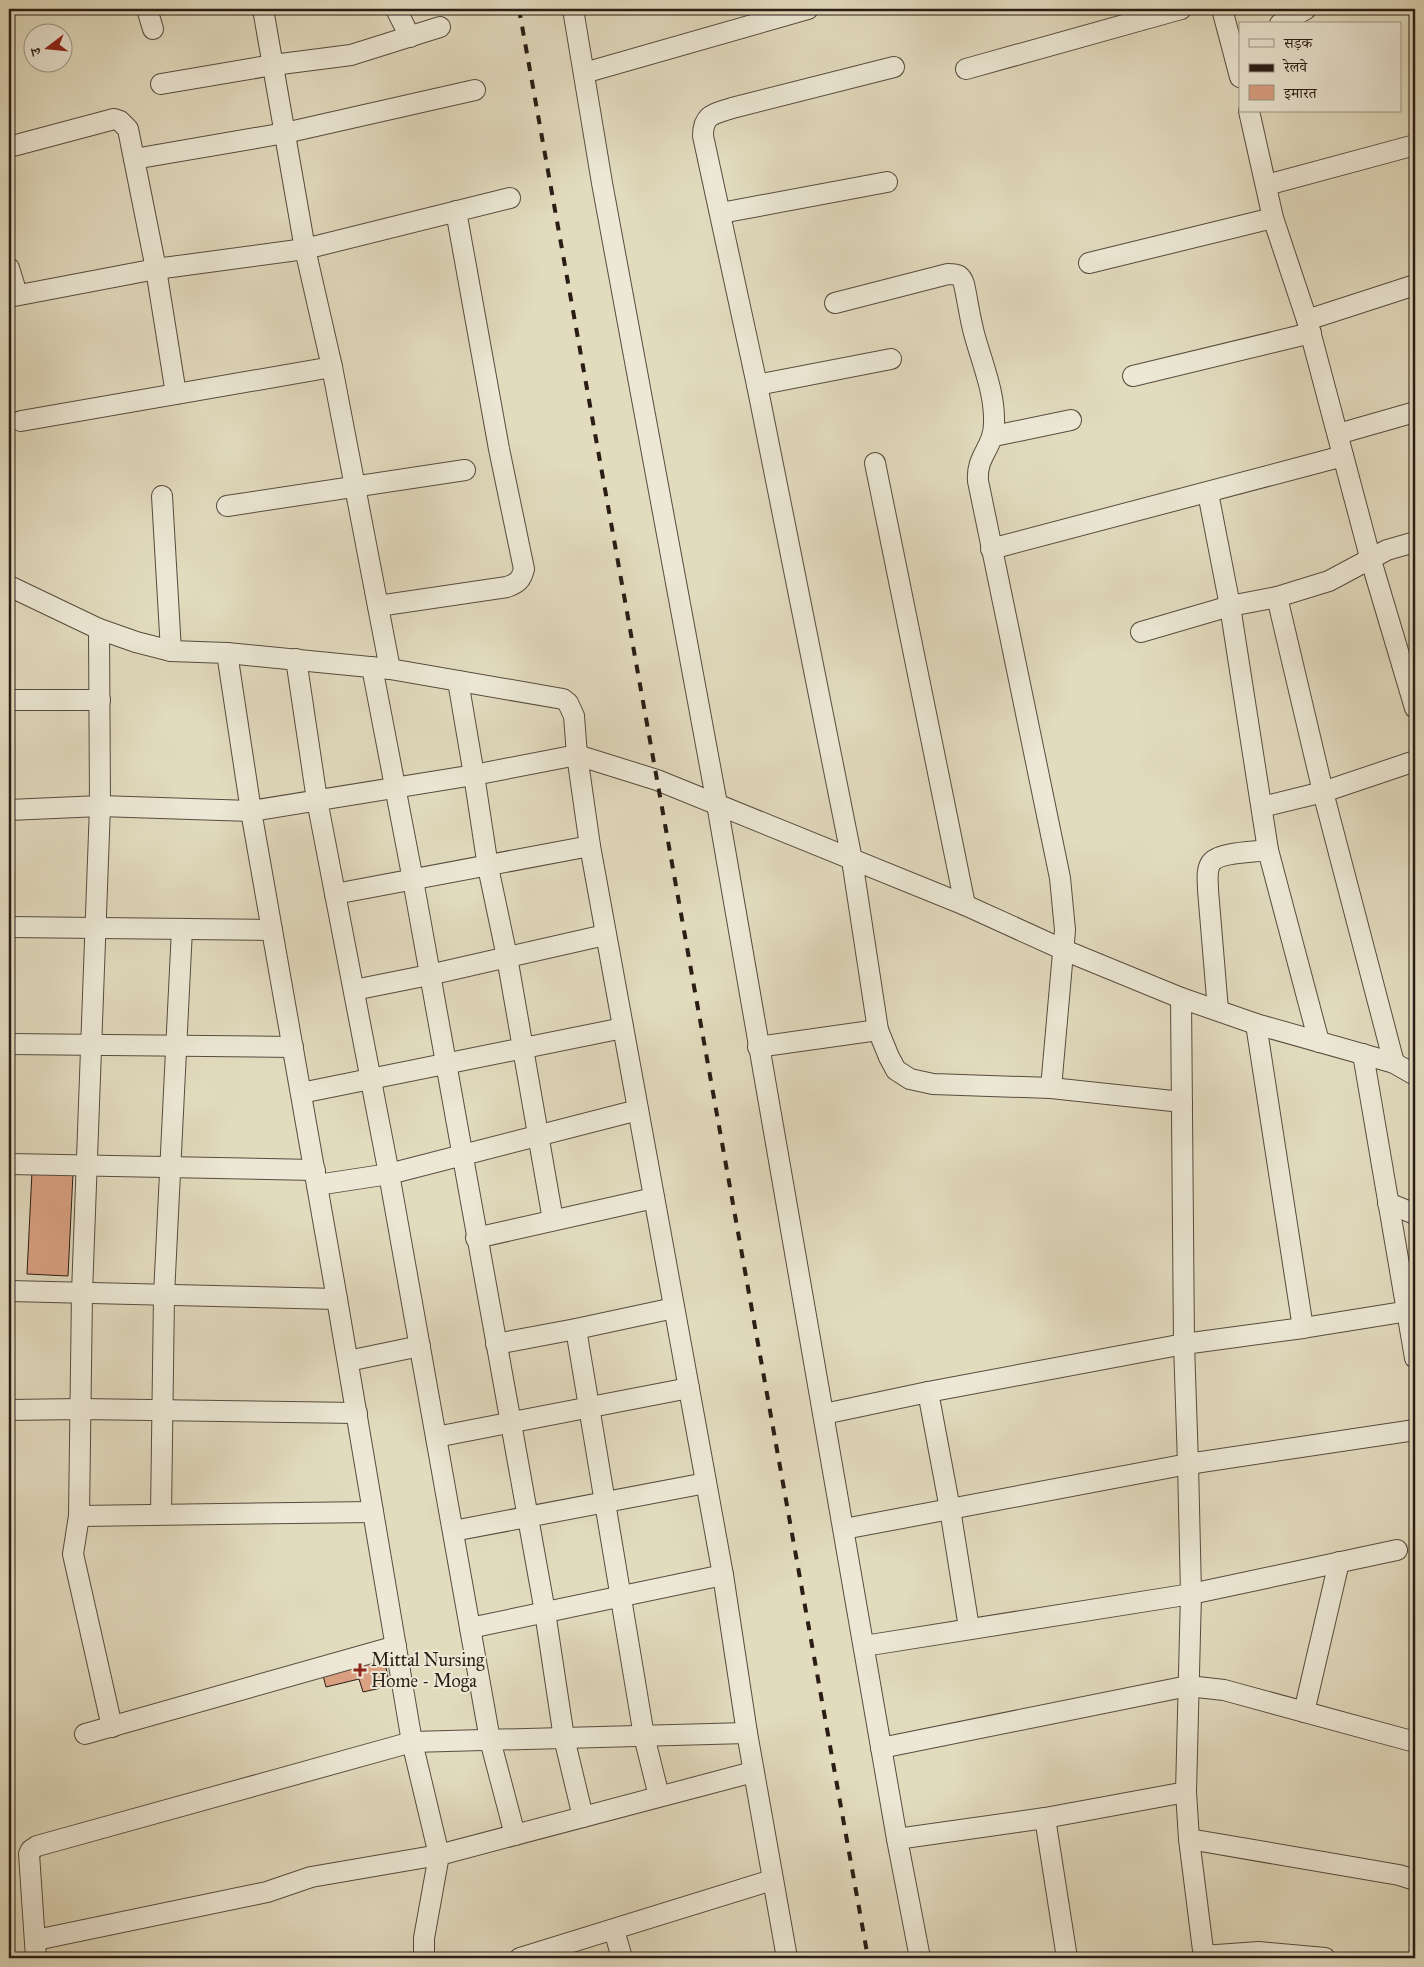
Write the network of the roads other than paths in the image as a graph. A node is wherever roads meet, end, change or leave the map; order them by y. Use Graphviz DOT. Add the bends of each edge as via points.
graph roads {
  1 [pos="147,9"];
  2 [pos="263,9"];
  3 [pos="396,9"];
  4 [pos="573,9"];
  5 [pos="808,9"];
  6 [pos="1181,9"];
  7 [pos="1222,9"];
  8 [pos="1306,9"];
  9 [pos="1283,22"];
  10 [pos="440,27"];
  11 [pos="153,29"];
  12 [pos="410,36"];
  13 [pos="1237,49"];
  14 [pos="273,65"];
  15 [pos="894,67"];
  16 [pos="1239,68"];
  17 [pos="966,69"];
  18 [pos="584,73"];
  19 [pos="161,84"];
  20 [pos="475,90"];
  21 [pos="1249,112"];
  22 [pos="285,133"];
  23 [pos="1415,145"];
  24 [pos="9,147"];
  25 [pos="134,160"];
  26 [pos="886,182"];
  27 [pos="1267,185"];
  28 [pos="510,198"];
  29 [pos="456,211"];
  30 [pos="721,213"];
  31 [pos="1273,218"];
  32 [pos="305,249"];
  33 [pos="1089,263"];
  34 [pos="9,268"];
  35 [pos="156,269"];
  36 [pos="1415,285"];
  37 [pos="13,296"];
  38 [pos="835,303"];
  39 [pos="1309,327"];
  40 [pos="891,359"];
  41 [pos="332,367"];
  42 [pos="1134,376"];
  43 [pos="757,385"];
  44 [pos="176,394"];
  45 [pos="1415,412"];
  46 [pos="1072,420"];
  47 [pos="21,421"];
  48 [pos="1338,434"];
  49 [pos="994,436"];
  50 [pos="1343,456"];
  51 [pos="875,463"];
  52 [pos="465,470"];
  53 [pos="355,488"];
  54 [pos="1208,493"];
  55 [pos="162,496"];
  56 [pos="227,506"];
  57 [pos="1415,542"];
  58 [pos="991,549"];
  59 [pos="1370,558"];
  60 [pos="9,584"];
  61 [pos="1277,597"];
  62 [pos="378,606"];
  63 [pos="1230,606"];
  64 [pos="98,629"];
  65 [pos="1141,632"];
  66 [pos="171,651"];
  67 [pos="227,652"];
  68 [pos="296,659"];
  69 [pos="1409,666"];
  70 [pos="381,668"];
  71 [pos="458,681"];
  72 [pos="9,700"];
  73 [pos="100,700"];
  74 [pos="1415,708"];
  75 [pos="576,755"];
  76 [pos="1415,761"];
  77 [pos="474,775"];
  78 [pos="395,788"];
  79 [pos="1323,792"];
  80 [pos="317,800"];
  81 [pos="717,804"];
  82 [pos="100,806"];
  83 [pos="1262,807"];
  84 [pos="9,810"];
  85 [pos="251,811"];
  86 [pos="590,846"];
  87 [pos="1268,850"];
  88 [pos="852,860"];
  89 [pos="488,867"];
  90 [pos="413,880"];
  91 [pos="335,894"];
  92 [pos="965,905"];
  93 [pos="9,927"];
  94 [pos="95,928"];
  95 [pos="182,929"];
  96 [pos="272,930"];
  97 [pos="605,935"];
  98 [pos="1064,950"];
  99 [pos="507,957"];
  100 [pos="429,975"];
  101 [pos="354,990"];
  102 [pos="1181,998"];
  103 [pos="1218,1010"];
  104 [pos="1256,1024"];
  105 [pos="623,1028"];
  106 [pos="878,1030"];
  107 [pos="1319,1042"];
  108 [pos="9,1044"];
  109 [pos="91,1045"];
  110 [pos="176,1046"];
  111 [pos="293,1047"];
  112 [pos="758,1047"];
  113 [pos="523,1048"];
  114 [pos="1363,1054"];
  115 [pos="445,1064"];
  116 [pos="1394,1064"];
  117 [pos="1415,1075"];
  118 [pos="371,1080"];
  119 [pos="1051,1088"];
  120 [pos="301,1093"];
  121 [pos="1182,1102"];
  122 [pos="638,1110"];
  123 [pos="538,1136"];
  124 [pos="462,1156"];
  125 [pos="9,1164"];
  126 [pos="86,1165"];
  127 [pos="171,1167"];
  128 [pos="389,1174"];
  129 [pos="316,1178"];
  130 [pos="654,1198"];
  131 [pos="1388,1202"];
  132 [pos="1415,1214"];
  133 [pos="554,1220"];
  134 [pos="476,1238"];
  135 [pos="9,1291"];
  136 [pos="82,1293"];
  137 [pos="164,1295"];
  138 [pos="337,1299"];
  139 [pos="674,1308"];
  140 [pos="1411,1311"];
  141 [pos="1303,1328"];
  142 [pos="576,1330"];
  143 [pos="496,1344"];
  144 [pos="1184,1344"];
  145 [pos="420,1346"];
  146 [pos="1415,1358"];
  147 [pos="348,1361"];
  148 [pos="689,1388"];
  149 [pos="928,1392"];
  150 [pos="589,1408"];
  151 [pos="80,1409"];
  152 [pos="9,1410"];
  153 [pos="163,1410"];
  154 [pos="357,1413"];
  155 [pos="824,1414"];
  156 [pos="510,1422"];
  157 [pos="1415,1430"];
  158 [pos="436,1437"];
  159 [pos="1188,1464"];
  160 [pos="706,1483"];
  161 [pos="605,1502"];
  162 [pos="950,1509"];
  163 [pos="373,1512"];
  164 [pos="161,1514"];
  165 [pos="79,1516"];
  166 [pos="527,1517"];
  167 [pos="844,1529"];
  168 [pos="453,1531"];
  169 [pos="1397,1550"];
  170 [pos="1339,1562"];
  171 [pos="723,1575"];
  172 [pos="1190,1594"];
  173 [pos="621,1596"];
  174 [pos="544,1612"];
  175 [pos="470,1628"];
  176 [pos="969,1628"];
  177 [pos="396,1646"];
  178 [pos="864,1646"];
  179 [pos="1188,1686"];
  180 [pos="1304,1712"];
  181 [pos="112,1727"];
  182 [pos="747,1733"];
  183 [pos="85,1734"];
  184 [pos="644,1736"];
  185 [pos="564,1738"];
  186 [pos="490,1740"];
  187 [pos="412,1742"];
  188 [pos="1415,1742"];
  189 [pos="882,1748"];
  190 [pos="753,1772"];
  191 [pos="1186,1792"];
  192 [pos="659,1796"];
  193 [pos="583,1817"];
  194 [pos="1045,1818"];
  195 [pos="515,1835"];
  196 [pos="897,1839"];
  197 [pos="1189,1839"];
  198 [pos="439,1855"];
  199 [pos="772,1880"];
  200 [pos="1415,1880"];
  201 [pos="614,1930"];
  202 [pos="36,1949"];
  203 [pos="1203,1957"];
  204 [pos="424,1958"];
  205 [pos="520,1958"];
  206 [pos="622,1958"];
  207 [pos="787,1958"];
  208 [pos="920,1958"];
  209 [pos="1067,1958"];
  210 [pos="1325,1958"];
  1 -- 11 [label="street"];
  2 -- 14 [label="street"];
  3 -- 12 [label="street"];
  4 -- 18 [label="street"];
  5 -- 18 [label="street"];
  6 -- 17 [label="street"];
  7 -- 13 [label="street"];
  8 -- 9 [label="street"];
  10 -- 12 [label="street"];
  12 -- 14 [label="street" via="352,55"];
  13 -- 16 [label="street"];
  14 -- 19 [label="street"];
  14 -- 22 [label="street"];
  15 -- 30 [label="street" via="732,108 707,118 703,136"];
  18 -- 81 [label="street"];
  20 -- 22 [label="street"];
  21 -- 27 [label="street"];
  22 -- 25 [label="street"];
  22 -- 32 [label="street"];
  23 -- 27 [label="street"];
  24 -- 25 [label="street" via="114,119 128,129"];
  25 -- 35 [label="street"];
  26 -- 30 [label="street"];
  27 -- 31 [label="street"];
  28 -- 29 [label="street"];
  29 -- 32 [label="street"];
  29 -- 62 [label="street" via="523,574 517,583 506,587"];
  30 -- 43 [label="street"];
  31 -- 33 [label="street"];
  31 -- 39 [label="street"];
  32 -- 35 [label="street"];
  32 -- 41 [label="street"];
  34 -- 37 [label="street"];
  35 -- 37 [label="street"];
  35 -- 44 [label="street"];
  36 -- 39 [label="street"];
  38 -- 49 [label="street" via="948,274 962,278 992,394"];
  39 -- 42 [label="street"];
  39 -- 48 [label="street"];
  40 -- 43 [label="street"];
  41 -- 44 [label="street"];
  41 -- 53 [label="street"];
  43 -- 88 [label="street"];
  44 -- 47 [label="street"];
  45 -- 48 [label="street"];
  46 -- 49 [label="street"];
  48 -- 50 [label="street"];
  49 -- 58 [label="street" via="977,470"];
  50 -- 54 [label="street"];
  50 -- 59 [label="street"];
  51 -- 92 [label="street"];
  52 -- 53 [label="street"];
  53 -- 56 [label="street"];
  53 -- 62 [label="street"];
  54 -- 58 [label="street"];
  54 -- 63 [label="street"];
  55 -- 66 [label="street"];
  57 -- 59 [label="street"];
  58 -- 98 [label="street" via="1060,878"];
  59 -- 61 [label="street" via="1329,581"];
  59 -- 69 [label="street"];
  60 -- 64 [label="street"];
  61 -- 63 [label="street"];
  61 -- 79 [label="street"];
  62 -- 70 [label="street"];
  63 -- 65 [label="street"];
  63 -- 83 [label="street"];
  64 -- 66 [label="street"];
  64 -- 73 [label="street"];
  66 -- 67 [label="street"];
  67 -- 68 [label="street"];
  67 -- 85 [label="street"];
  68 -- 70 [label="street"];
  68 -- 80 [label="street"];
  69 -- 74 [label="street"];
  70 -- 71 [label="street"];
  70 -- 78 [label="street"];
  71 -- 75 [label="street" via="563,699 574,716"];
  71 -- 77 [label="street"];
  72 -- 73 [label="street"];
  73 -- 82 [label="street"];
  75 -- 77 [label="street"];
  75 -- 81 [label="street" via="657,780"];
  75 -- 86 [label="street"];
  76 -- 79 [label="street"];
  77 -- 78 [label="street"];
  77 -- 89 [label="street"];
  78 -- 80 [label="street"];
  78 -- 90 [label="street"];
  79 -- 83 [label="street"];
  79 -- 116 [label="street"];
  80 -- 85 [label="street"];
  80 -- 91 [label="street"];
  81 -- 88 [label="street"];
  81 -- 112 [label="street"];
  82 -- 84 [label="street"];
  82 -- 85 [label="street"];
  82 -- 94 [label="street"];
  83 -- 87 [label="street"];
  85 -- 96 [label="street"];
  86 -- 89 [label="street"];
  86 -- 97 [label="street"];
  87 -- 103 [label="street" via="1227,855 1211,863 1208,890"];
  87 -- 107 [label="street"];
  88 -- 92 [label="street"];
  88 -- 106 [label="street"];
  89 -- 90 [label="street"];
  89 -- 99 [label="street"];
  90 -- 91 [label="street"];
  90 -- 100 [label="street"];
  91 -- 101 [label="street"];
  92 -- 98 [label="street"];
  93 -- 94 [label="street"];
  94 -- 95 [label="street"];
  94 -- 109 [label="street"];
  95 -- 96 [label="street"];
  95 -- 110 [label="street"];
  96 -- 111 [label="street"];
  97 -- 99 [label="street"];
  97 -- 105 [label="street"];
  98 -- 102 [label="street"];
  98 -- 119 [label="street"];
  99 -- 100 [label="street"];
  99 -- 113 [label="street"];
  100 -- 101 [label="street"];
  100 -- 115 [label="street"];
  101 -- 118 [label="street"];
  102 -- 103 [label="street"];
  102 -- 121 [label="street"];
  103 -- 104 [label="street"];
  104 -- 107 [label="street"];
  104 -- 141 [label="street"];
  105 -- 113 [label="street"];
  105 -- 122 [label="street"];
  106 -- 112 [label="street"];
  106 -- 119 [label="street" via="896,1070 910,1079 933,1084"];
  107 -- 114 [label="street"];
  108 -- 109 [label="street"];
  109 -- 110 [label="street"];
  109 -- 126 [label="street"];
  110 -- 111 [label="street"];
  110 -- 127 [label="street"];
  111 -- 120 [label="street"];
  112 -- 155 [label="street"];
  113 -- 115 [label="street"];
  113 -- 123 [label="street"];
  114 -- 116 [label="street"];
  114 -- 131 [label="street"];
  115 -- 118 [label="street"];
  115 -- 124 [label="street"];
  116 -- 117 [label="street"];
  118 -- 120 [label="street"];
  118 -- 128 [label="street"];
  119 -- 121 [label="street"];
  120 -- 129 [label="street"];
  121 -- 144 [label="street"];
  122 -- 123 [label="street"];
  122 -- 130 [label="street"];
  123 -- 124 [label="street"];
  123 -- 133 [label="street"];
  124 -- 128 [label="street"];
  124 -- 134 [label="street"];
  125 -- 126 [label="street"];
  126 -- 127 [label="street"];
  126 -- 136 [label="street"];
  127 -- 129 [label="street"];
  127 -- 137 [label="street"];
  128 -- 129 [label="street"];
  128 -- 145 [label="street"];
  129 -- 138 [label="street"];
  130 -- 133 [label="street"];
  130 -- 139 [label="street"];
  131 -- 132 [label="street"];
  131 -- 140 [label="street"];
  133 -- 134 [label="street"];
  134 -- 143 [label="street"];
  135 -- 136 [label="street"];
  136 -- 137 [label="street"];
  136 -- 151 [label="street"];
  137 -- 138 [label="street"];
  137 -- 153 [label="street"];
  138 -- 147 [label="street"];
  139 -- 142 [label="street"];
  139 -- 148 [label="street"];
  140 -- 141 [label="street"];
  140 -- 146 [label="street"];
  141 -- 144 [label="street"];
  142 -- 143 [label="street"];
  142 -- 150 [label="street"];
  143 -- 156 [label="street"];
  144 -- 149 [label="street"];
  144 -- 159 [label="street"];
  145 -- 147 [label="street"];
  145 -- 158 [label="street"];
  147 -- 154 [label="street"];
  148 -- 150 [label="street"];
  148 -- 160 [label="street"];
  149 -- 155 [label="street"];
  149 -- 162 [label="street"];
  150 -- 156 [label="street"];
  150 -- 161 [label="street"];
  151 -- 152 [label="street"];
  151 -- 153 [label="street"];
  151 -- 165 [label="street"];
  153 -- 154 [label="street"];
  153 -- 164 [label="street"];
  154 -- 163 [label="street"];
  155 -- 167 [label="street"];
  156 -- 158 [label="street"];
  156 -- 166 [label="street"];
  157 -- 159 [label="street"];
  158 -- 168 [label="street"];
  159 -- 162 [label="street"];
  159 -- 172 [label="street"];
  160 -- 161 [label="street"];
  160 -- 171 [label="street"];
  161 -- 166 [label="street"];
  161 -- 173 [label="street"];
  162 -- 167 [label="street"];
  162 -- 176 [label="street"];
  163 -- 164 [label="street"];
  163 -- 177 [label="street"];
  164 -- 165 [label="street"];
  165 -- 181 [label="street" via="73,1554"];
  166 -- 168 [label="street"];
  166 -- 174 [label="street"];
  167 -- 178 [label="street"];
  168 -- 175 [label="street"];
  169 -- 170 [label="street"];
  170 -- 172 [label="street"];
  170 -- 180 [label="street"];
  171 -- 173 [label="street"];
  171 -- 182 [label="street"];
  172 -- 176 [label="street"];
  172 -- 179 [label="street"];
  173 -- 174 [label="street"];
  173 -- 184 [label="street"];
  174 -- 175 [label="street"];
  174 -- 185 [label="street"];
  175 -- 186 [label="street"];
  176 -- 178 [label="street"];
  177 -- 181 [label="street"];
  177 -- 187 [label="street"];
  178 -- 189 [label="street"];
  179 -- 180 [label="street" via="1224,1690"];
  179 -- 189 [label="street"];
  179 -- 191 [label="street"];
  180 -- 188 [label="street"];
  181 -- 183 [label="street"];
  182 -- 184 [label="street"];
  182 -- 190 [label="street"];
  184 -- 185 [label="street"];
  184 -- 192 [label="street"];
  185 -- 186 [label="street"];
  185 -- 193 [label="street"];
  186 -- 187 [label="street"];
  186 -- 195 [label="street"];
  187 -- 198 [label="street"];
  187 -- 202 [label="street" via="36,1846 29,1854"];
  189 -- 196 [label="street"];
  190 -- 192 [label="street"];
  190 -- 199 [label="street"];
  191 -- 194 [label="street"];
  191 -- 197 [label="street"];
  192 -- 193 [label="street"];
  193 -- 195 [label="street"];
  194 -- 196 [label="street"];
  194 -- 209 [label="street"];
  195 -- 198 [label="street"];
  196 -- 208 [label="street"];
  197 -- 200 [label="street"];
  197 -- 203 [label="street"];
  198 -- 202 [label="street" via="311,1877 267,1892"];
  198 -- 204 [label="street" via="424,1938"];
  199 -- 201 [label="street"];
  199 -- 207 [label="street"];
  201 -- 205 [label="street"];
  201 -- 206 [label="street"];
  203 -- 210 [label="street" via="1259,1952"];
}
